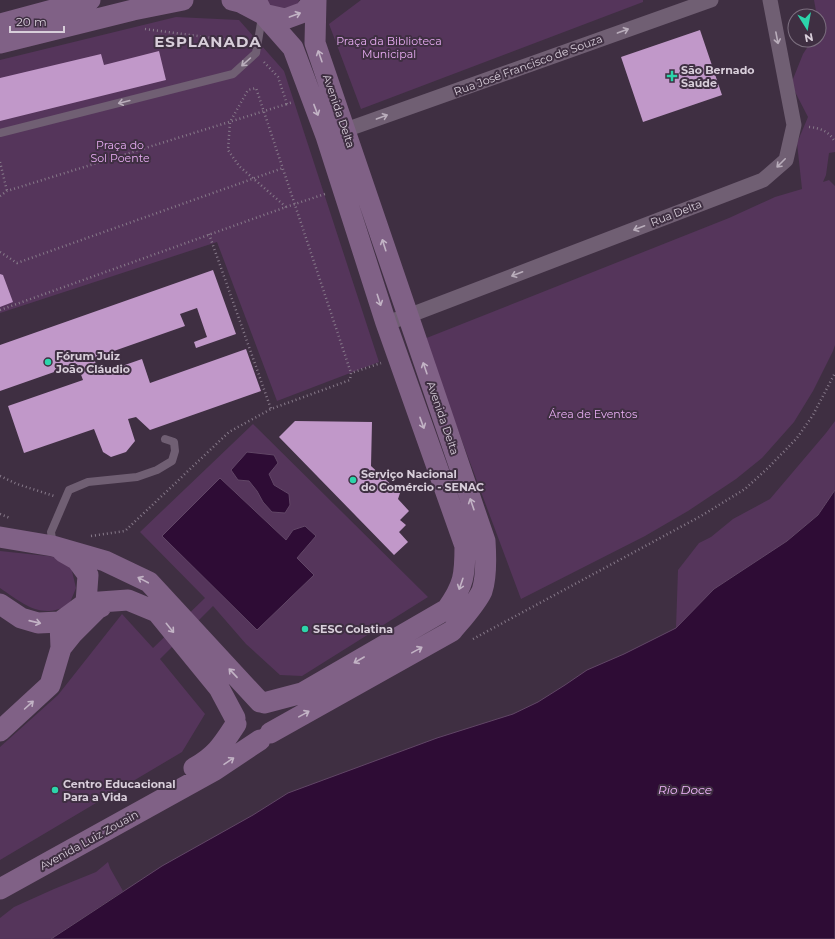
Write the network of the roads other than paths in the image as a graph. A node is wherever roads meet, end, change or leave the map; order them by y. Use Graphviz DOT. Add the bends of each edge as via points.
graph roads {
  1 [pos="90,0"];
  2 [pos="183,0"];
  3 [pos="232,0"];
  4 [pos="315,0"];
  5 [pos="711,0"];
  6 [pos="770,0"];
  7 [pos="259,7"];
  8 [pos="0,24"];
  9 [pos="0,43"];
  10 [pos="346,130"];
  11 [pos="0,133"];
  12 [pos="326,136"];
  13 [pos="408,316"];
  14 [pos="386,323"];
  15 [pos="165,439"];
  16 [pos="1,538"];
  17 [pos="53,546"];
  18 [pos="128,600"];
  19 [pos="86,603"];
  20 [pos="0,604"];
  21 [pos="60,622"];
  22 [pos="61,648"];
  23 [pos="262,702"];
  24 [pos="236,721"];
  25 [pos="0,731"];
  26 [pos="265,737"];
  27 [pos="0,873"];
  28 [pos="0,889"];
  1 -- 8 [label="street"];
  2 -- 9 [label="street"];
  3 -- 7 [label="street"];
  7 -- 4 [label="street, one-way" via="285,19 304,12"];
  10 -- 4 [label="street, Avenida Delta, one-way" via="316,43"];
  10 -- 5 [label="street, Rua José Francisco de Souza, one-way"];
  6 -- 13 [label="street, Rua Delta, one-way" via="794,125 786,160 763,180"];
  7 -- 11 [label="lane, one-way" via="256,53 233,74"];
  7 -- 12 [label="street, Avenida Delta, one-way" via="293,48"];
  10 -- 12 [label="street, Rua José Francisco de Souza"];
  13 -- 10 [label="street, Avenida Delta, one-way"];
  12 -- 14 [label="street, Avenida Delta, one-way"];
  13 -- 14 [label="street, Rua Delta"];
  26 -- 13 [label="street, Avenida Delta, one-way" via="452,631 482,590 486,565 485,541"];
  14 -- 23 [label="street, Avenida Delta, one-way" via="465,546 463,580 447,609 302,693"];
  15 -- 17 [label="lane" via="174,442 175,451 172,461 157,470 137,477 88,482 69,490 50,532"];
  16 -- 17 [label="street"];
  17 -- 19 [label="street" via="78,560 88,575"];
  23 -- 17 [label="street, one-way" via="149,582 105,561"];
  18 -- 19 [label="street"];
  18 -- 22 [label="street" via="98,608 72,633"];
  18 -- 24 [label="street, one-way" via="157,612 219,688"];
  19 -- 21 [label="street"];
  20 -- 21 [label="street, one-way" via="21,618 38,623"];
  21 -- 22 [label="street"];
  25 -- 22 [label="street, one-way" via="50,686"];
  23 -- 24 [label="street" via="244,704"];
  23 -- 26 [label="street" via="273,711 275,717 274,727"];
  24 -- 26 [label="street" via="238,730 247,739 253,741"];
  24 -- 27 [label="street, Avenida Luiz Zouain" via="220,749 203,763"];
  28 -- 26 [label="street, Avenida Luiz Zouain, one-way" via="215,770"];
}
